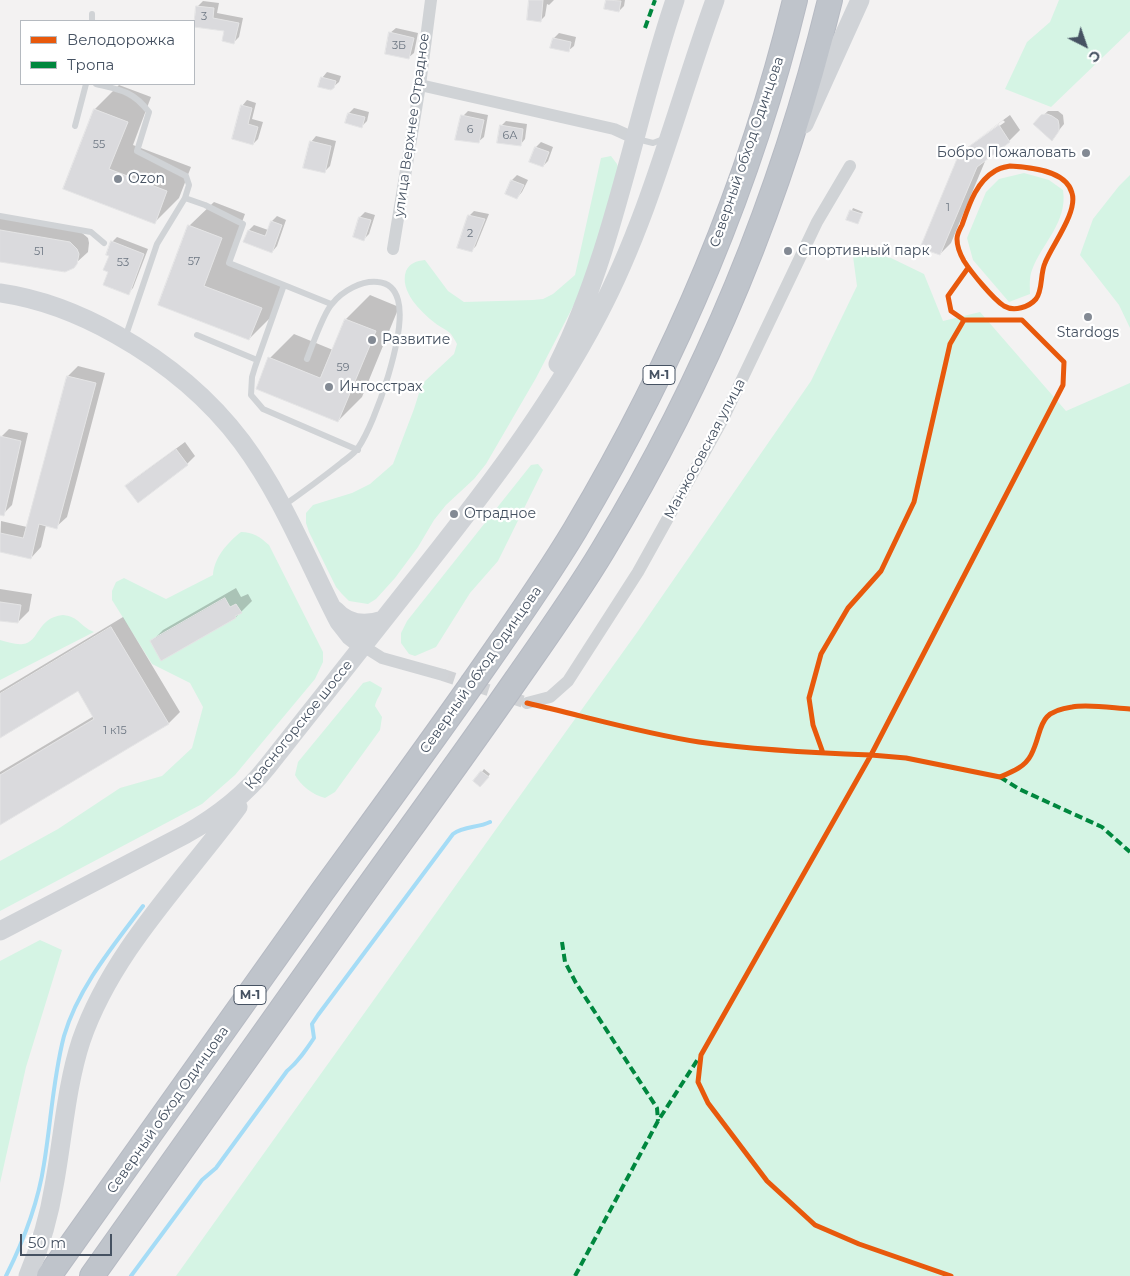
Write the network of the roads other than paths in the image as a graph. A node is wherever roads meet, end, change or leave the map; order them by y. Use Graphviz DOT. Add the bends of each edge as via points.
graph roads {
  1 [pos="431,0"];
  2 [pos="675,0"];
  3 [pos="715,0"];
  4 [pos="795,0"];
  5 [pos="830,0"];
  6 [pos="860,0"];
  7 [pos="86,85"];
  8 [pos="100,85"];
  9 [pos="420,85"];
  10 [pos="75,126"];
  11 [pos="669,136"];
  12 [pos="636,139"];
  13 [pos="850,166"];
  14 [pos="773,193"];
  15 [pos="185,198"];
  16 [pos="0,216"];
  17 [pos="104,243"];
  18 [pos="394,249"];
  19 [pos="284,285"];
  20 [pos="0,292"];
  21 [pos="331,304"];
  22 [pos="197,335"];
  23 [pos="125,339"];
  24 [pos="307,359"];
  25 [pos="257,360"];
  26 [pos="358,450"];
  27 [pos="282,506"];
  28 [pos="472,506"];
  29 [pos="329,602"];
  30 [pos="383,620"];
  31 [pos="363,646"];
  32 [pos="444,675"];
  33 [pos="527,703"];
  34 [pos="267,767"];
  35 [pos="0,931"];
  36 [pos="28,1276"];
  37 [pos="49,1276"];
  38 [pos="92,1276"];
  1 -- 9 [label="street, улица Верхнее Отрадное"];
  2 -- 12 [label="main road"];
  3 -- 11 [label="main road"];
  4 -- 37 [label="highway, Северный обход Одинцова / М-1" via="759,127 721,234 654,386 579,524 451,714"];
  5 -- 14 [label="highway, М-1" via="807,88"];
  6 -- 14 [label="main road"];
  7 -- 10 [label="lane"];
  8 -- 15 [label="lane" via="131,94 149,112 137,151 186,176 189,185"];
  9 -- 12 [label="street" via="614,129"];
  9 -- 18 [label="street, улица Верхнее Отрадное"];
  11 -- 12 [label="lane" via="653,143"];
  11 -- 28 [label="main road" via="635,232 601,311 551,396"];
  12 -- 28 [label="main road" via="600,263 569,341 526,421"];
  13 -- 33 [label="street, Манжосовская улица" via="817,222 723,419 638,572 568,681 550,697"];
  14 -- 38 [label="highway, М-1" via="741,275 684,401 631,501 574,596"];
  15 -- 19 [label="lane" via="244,224 229,263"];
  15 -- 23 [label="lane" via="157,244"];
  16 -- 17 [label="lane" via="91,232"];
  19 -- 21 [label="lane"];
  19 -- 25 [label="lane"];
  20 -- 23 [label="main road" via="58,306"];
  21 -- 24 [label="lane"];
  21 -- 26 [label="lane" via="351,288 370,281 386,282 399,302 396,346 379,407"];
  22 -- 25 [label="lane"];
  23 -- 27 [label="main road" via="189,385 220,415"];
  25 -- 26 [label="lane" via="251,395 262,409"];
  26 -- 27 [label="lane"];
  27 -- 29 [label="main road"];
  28 -- 30 [label="main road, Красногорское шоссе"];
  29 -- 30 [label="main road" via="351,622 370,624"];
  29 -- 31 [label="main road" via="339,622"];
  30 -- 31 [label="main road, Красногорское шоссе"];
  31 -- 32 [label="street" via="382,658"];
  31 -- 34 [label="main road, Красногорское шоссе"];
  34 -- 35 [label="main road, Красногорское шоссе" via="244,794 201,826"];
  34 -- 36 [label="main road" via="126,953 97,1002 76,1059 52,1201"];
}
